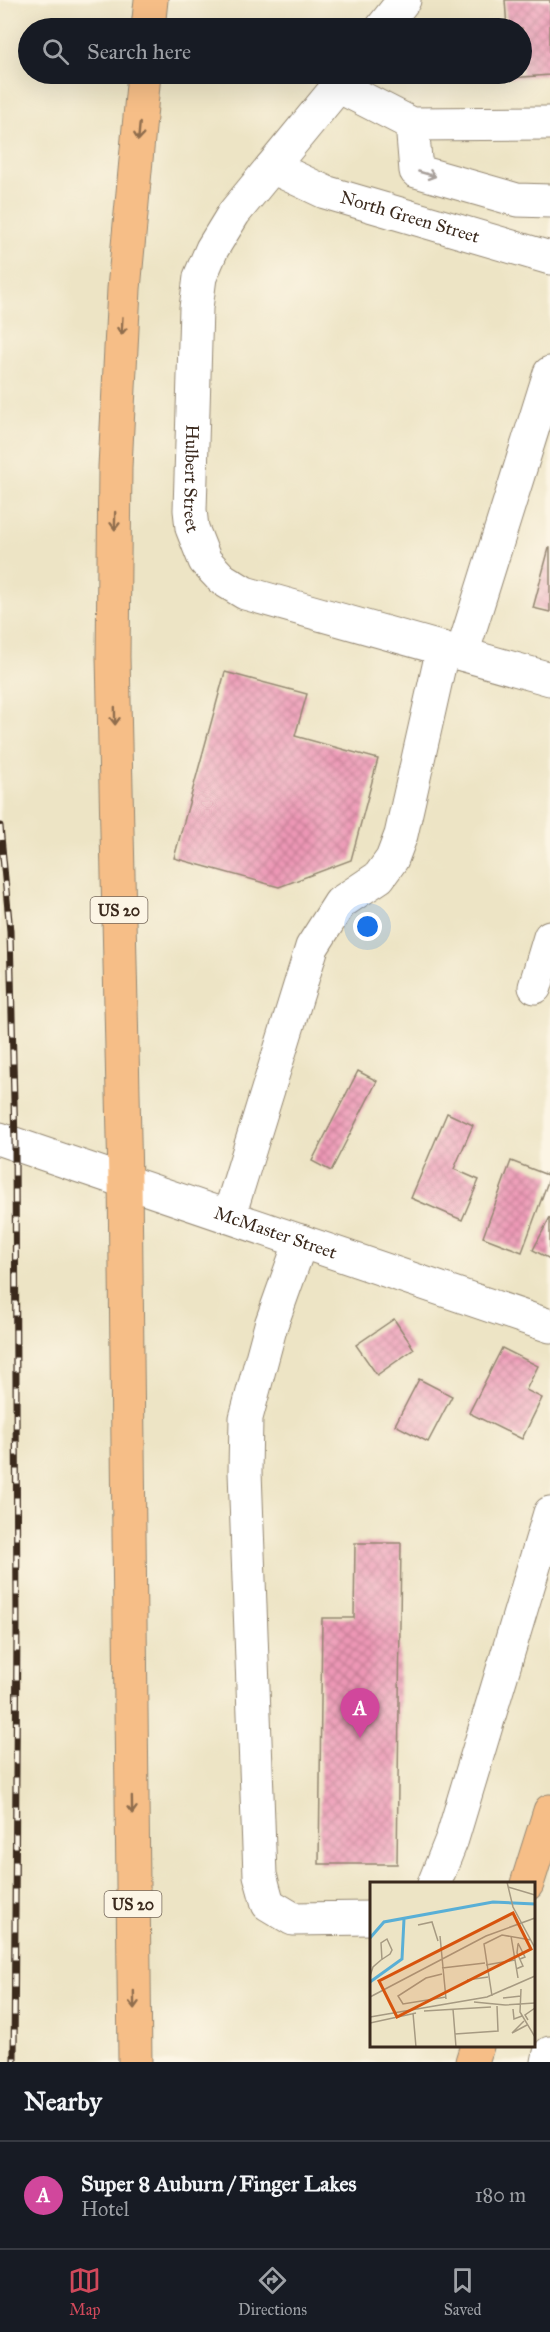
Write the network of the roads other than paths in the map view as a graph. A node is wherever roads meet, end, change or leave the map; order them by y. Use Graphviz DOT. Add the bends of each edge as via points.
graph roads {
  1 [pos="151,0"];
  2 [pos="405,0"];
  3 [pos="149,18"];
  4 [pos="390,18"];
  5 [pos="143,84"];
  6 [pos="340,84"];
  7 [pos="349,84"];
  8 [pos="550,123"];
  9 [pos="412,124"];
  10 [pos="272,167"];
  11 [pos="550,201"];
  12 [pos="550,258"];
  13 [pos="550,373"];
  14 [pos="453,651"];
  15 [pos="550,679"];
  16 [pos="550,937"];
  17 [pos="535,987"];
  18 [pos="0,1139"];
  19 [pos="125,1180"];
  20 [pos="229,1216"];
  21 [pos="301,1241"];
  22 [pos="550,1326"];
  23 [pos="550,1513"];
  24 [pos="550,1811"];
  25 [pos="436,1882"];
  26 [pos="528,1882"];
  27 [pos="370,1918"];
  28 [pos="477,2047"];
  29 [pos="550,2053"];
  30 [pos="135,2062"];
  31 [pos="472,2062"];
  32 [pos="548,2062"];
  1 -- 3 [label="highway"];
  2 -- 4 [label="street"];
  5 -- 19 [label="highway, US 20, one-way" via="124,289 115,467 114,668"];
  6 -- 10 [label="street, Hulbert Street"];
  7 -- 9 [label="street"];
  8 -- 9 [label="street"];
  9 -- 11 [label="street, one-way" via="416,171 517,200"];
  10 -- 12 [label="street, North Green Street" via="325,192"];
  10 -- 14 [label="street, Hulbert Street" via="234,213 200,277 190,510 200,551 222,579 245,593"];
  13 -- 14 [label="street"];
  14 -- 15 [label="street, Hulbert Street"];
  14 -- 20 [label="street" via="392,859 379,877 340,903 312,947"];
  16 -- 17 [label="street"];
  18 -- 19 [label="street, McMaster Street"];
  19 -- 20 [label="street, McMaster Street"];
  19 -- 30 [label="highway, US 20, one-way"];
  20 -- 21 [label="street, McMaster Street"];
  21 -- 22 [label="street, McMaster Street"];
  21 -- 27 [label="street" via="271,1325 246,1418 245,1484 260,1875 268,1904 294,1919"];
  23 -- 25 [label="street"];
  24 -- 26 [label="highway"];
  28 -- 31 [label="highway"];
  29 -- 32 [label="street"];
}
